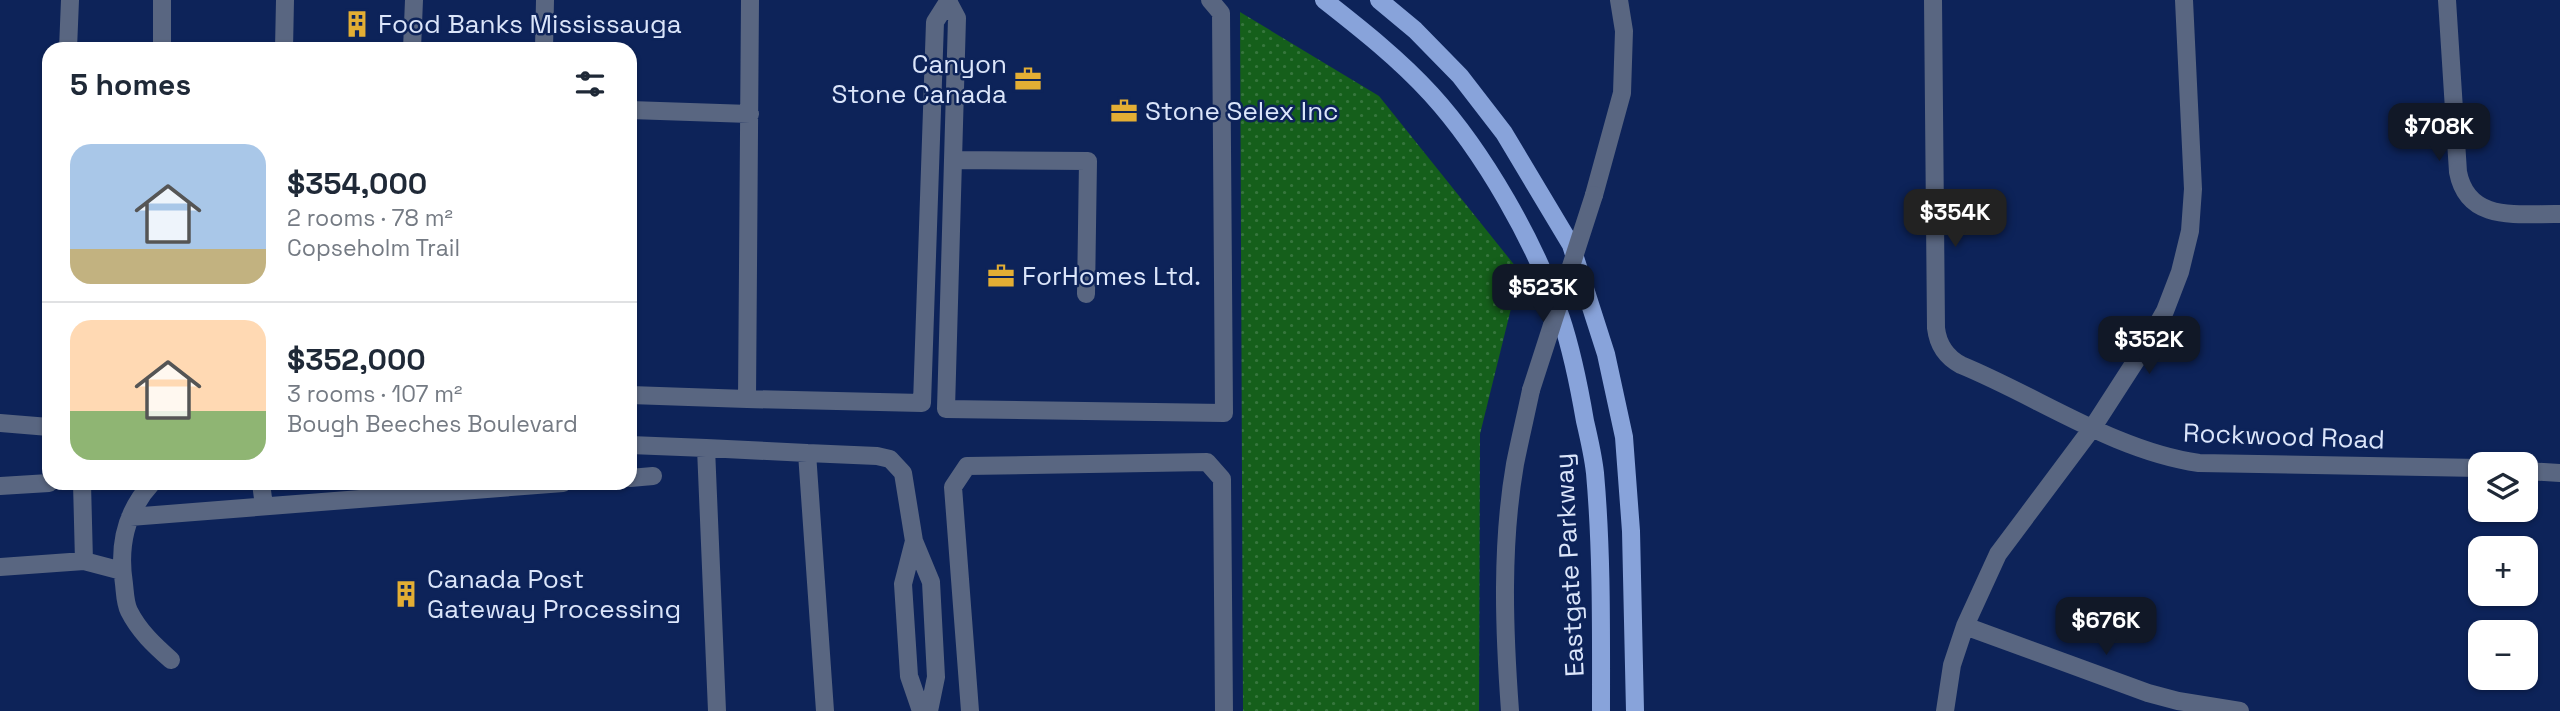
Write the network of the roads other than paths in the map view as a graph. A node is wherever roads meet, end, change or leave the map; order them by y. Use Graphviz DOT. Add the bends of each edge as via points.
graph roads {
  1 [pos="70,0"];
  2 [pos="162,0"];
  3 [pos="285,0"];
  4 [pos="414,0"];
  5 [pos="545,0"];
  6 [pos="750,0"];
  7 [pos="1324,0"];
  8 [pos="1379,0"];
  9 [pos="1619,0"];
  10 [pos="1933,0"];
  11 [pos="2184,0"];
  12 [pos="2447,0"];
  13 [pos="949,1"];
  14 [pos="1212,1"];
  15 [pos="68,42"];
  16 [pos="162,42"];
  17 [pos="284,42"];
  18 [pos="412,42"];
  19 [pos="544,42"];
  20 [pos="637,110"];
  21 [pos="750,114"];
  22 [pos="953,160"];
  23 [pos="2560,214"];
  24 [pos="1086,294"];
  25 [pos="637,395"];
  26 [pos="747,399"];
  27 [pos="0,423"];
  28 [pos="42,426"];
  29 [pos="2093,427"];
  30 [pos="637,445"];
  31 [pos="706,447"];
  32 [pos="807,453"];
  33 [pos="2468,468"];
  34 [pos="2538,472"];
  35 [pos="2560,473"];
  36 [pos="653,476"];
  37 [pos="637,477"];
  38 [pos="42,483"];
  39 [pos="0,486"];
  40 [pos="82,490"];
  41 [pos="146,490"];
  42 [pos="262,490"];
  43 [pos="450,490"];
  44 [pos="264,506"];
  45 [pos="130,517"];
  46 [pos="914,541"];
  47 [pos="85,561"];
  48 [pos="0,567"];
  49 [pos="122,571"];
  50 [pos="1965,626"];
  51 [pos="171,660"];
  52 [pos="717,711"];
  53 [pos="825,711"];
  54 [pos="921,711"];
  55 [pos="929,711"];
  56 [pos="970,711"];
  57 [pos="1224,711"];
  58 [pos="1510,711"];
  59 [pos="1601,711"];
  60 [pos="1635,711"];
  61 [pos="1945,711"];
  62 [pos="2240,711"];
  1 -- 15 [label="street"];
  2 -- 16 [label="street"];
  3 -- 17 [label="street"];
  4 -- 18 [label="street"];
  5 -- 19 [label="street"];
  6 -- 21 [label="street"];
  7 -- 59 [label="main road, Eastgate Parkway" via="1432,94 1473,148 1536,257 1561,318 1595,471"];
  8 -- 60 [label="main road" via="1460,76 1504,133 1571,245 1606,354 1624,437 1632,544"];
  9 -- 58 [label="street, bridge" via="1624,31 1622,93 1531,390 1515,466 1507,546"];
  10 -- 29 [label="street, Rockwood Road" via="1939,343 1961,365"];
  11 -- 29 [label="street" via="2193,189 2186,251 2174,292 2155,330"];
  12 -- 23 [label="street" via="2458,172 2464,191 2491,212"];
  13 -- 22 [label="street" via="957,18"];
  13 -- 26 [label="street" via="935,22 922,403"];
  14 -- 22 [label="street" via="1221,13 1224,413 946,409"];
  20 -- 21 [label="street"];
  21 -- 26 [label="street"];
  22 -- 24 [label="street" via="1088,161"];
  25 -- 26 [label="street"];
  27 -- 28 [label="street"];
  29 -- 33 [label="street, Rockwood Road" via="2157,455 2199,463"];
  29 -- 50 [label="street" via="1998,554"];
  30 -- 31 [label="street"];
  31 -- 32 [label="street"];
  31 -- 52 [label="street"];
  32 -- 46 [label="street" via="890,459 903,474"];
  32 -- 53 [label="street"];
  34 -- 35 [label="street"];
  36 -- 37 [label="street"];
  38 -- 39 [label="street"];
  40 -- 47 [label="street"];
  41 -- 45 [label="street"];
  42 -- 44 [label="street"];
  43 -- 44 [label="street"];
  44 -- 45 [label="street"];
  45 -- 49 [label="street" via="122,537"];
  46 -- 54 [label="street" via="903,584 909,676"];
  46 -- 55 [label="street" via="930,582 936,677"];
  47 -- 48 [label="street"];
  47 -- 49 [label="street"];
  49 -- 51 [label="street" via="128,608 148,640"];
  50 -- 61 [label="street" via="1952,665"];
  50 -- 62 [label="street" via="2148,693"];
  56 -- 57 [label="street" via="953,487 967,466 1208,461 1222,480"];
}
